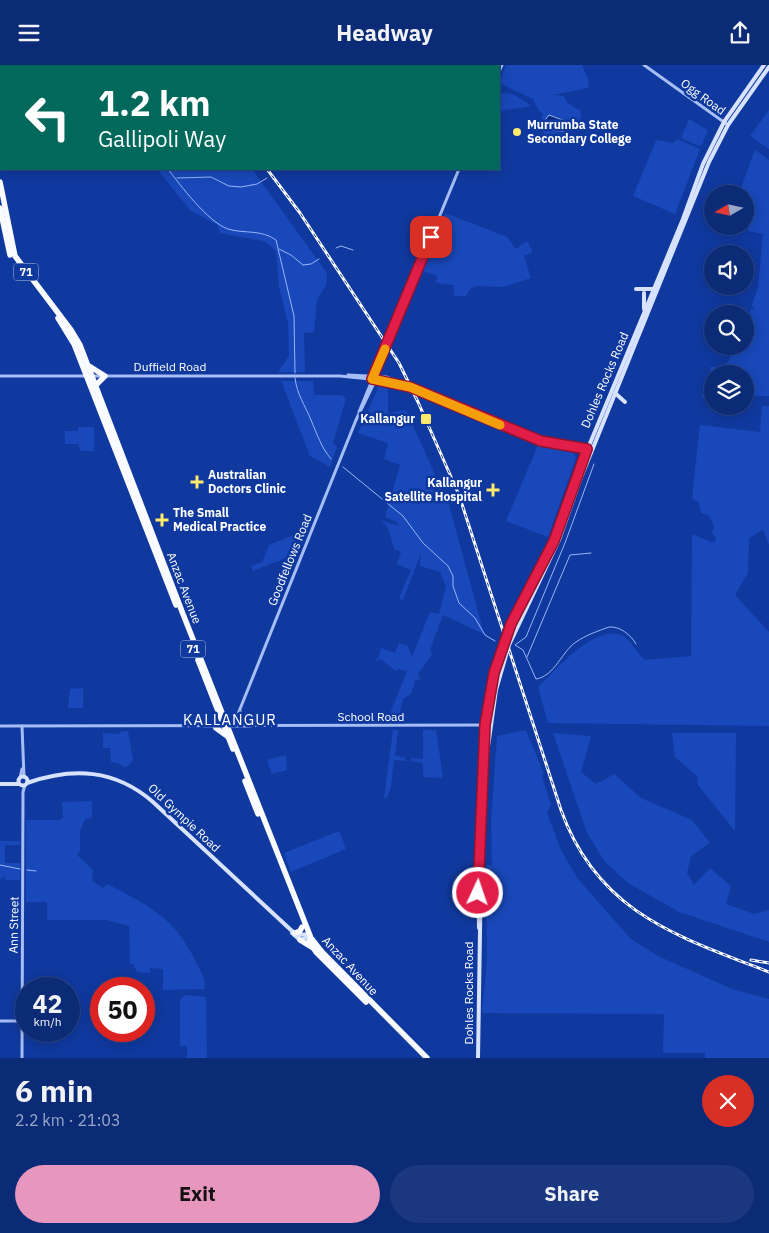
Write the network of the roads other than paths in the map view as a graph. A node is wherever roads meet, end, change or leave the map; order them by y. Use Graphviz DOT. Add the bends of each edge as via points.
graph roads {
  1 [pos="644,65"];
  2 [pos="764,65"];
  3 [pos="769,67"];
  4 [pos="726,124"];
  5 [pos="459,170"];
  6 [pos="0,182"];
  7 [pos="0,208"];
  8 [pos="636,289"];
  9 [pos="654,289"];
  10 [pos="644,293"];
  11 [pos="644,314"];
  12 [pos="87,365"];
  13 [pos="0,376"];
  14 [pos="89,376"];
  15 [pos="105,376"];
  16 [pos="375,377"];
  17 [pos="95,386"];
  18 [pos="615,393"];
  19 [pos="625,402"];
  20 [pos="590,448"];
  21 [pos="240,708"];
  22 [pos="238,713"];
  23 [pos="485,725"];
  24 [pos="491,725"];
  25 [pos="0,726"];
  26 [pos="22,726"];
  27 [pos="224,726"];
  28 [pos="243,726"];
  29 [pos="484,772"];
  30 [pos="23,781"];
  31 [pos="0,784"];
  32 [pos="285,877"];
  33 [pos="302,927"];
  34 [pos="293,932"];
  35 [pos="308,936"];
  36 [pos="300,940"];
  37 [pos="312,948"];
  38 [pos="22,977"];
  39 [pos="0,1021"];
  40 [pos="15,1021"];
  41 [pos="22,1042"];
  42 [pos="22,1058"];
  43 [pos="423,1058"];
  44 [pos="427,1058"];
  45 [pos="478,1058"];
  1 -- 4 [label="street, Ogg Road"];
  2 -- 4 [label="main road, Dohles Rocks Road"];
  3 -- 4 [label="main road, Dohles Rocks Road"];
  4 -- 9 [label="main road, Dohles Rocks Road" via="703,163"];
  4 -- 18 [label="main road, Dohles Rocks Road"];
  5 -- 16 [label="street, Goodfellows Road"];
  6 -- 12 [label="highway, Anzac Avenue / 71" via="15,256 71,330"];
  7 -- 14 [label="highway, Anzac Avenue / 71" via="12,257 66,329"];
  8 -- 9 [label="main road"];
  9 -- 11 [label="main road, Dohles Rocks Road"];
  10 -- 11 [label="main road"];
  11 -- 20 [label="main road, Dohles Rocks Road"];
  12 -- 14 [label="highway, Anzac Avenue / 71"];
  12 -- 15 [label="highway"];
  13 -- 14 [label="street, Duffield Road"];
  14 -- 15 [label="street, Duffield Road"];
  14 -- 17 [label="highway, Anzac Avenue / 71"];
  14 -- 27 [label="highway, Anzac Avenue / 71"];
  15 -- 16 [label="street, Duffield Road"];
  15 -- 17 [label="highway"];
  16 -- 20 [label="street, Duffield Road" via="399,381 543,439"];
  16 -- 21 [label="street, Goodfellows Road"];
  17 -- 27 [label="highway, Anzac Avenue / 71"];
  18 -- 19 [label="main road"];
  18 -- 20 [label="main road, Dohles Rocks Road"];
  20 -- 23 [label="main road, Dohles Rocks Road" via="550,549 502,645 491,684"];
  20 -- 24 [label="main road, Dohles Rocks Road" via="555,550 509,645 498,681"];
  21 -- 22 [label="street, Goodfellows Road"];
  21 -- 28 [label="street"];
  22 -- 27 [label="street, Goodfellows Road"];
  22 -- 28 [label="street"];
  23 -- 24 [label="street, School Road"];
  23 -- 28 [label="street, School Road"];
  23 -- 29 [label="main road, Dohles Rocks Road"];
  24 -- 29 [label="main road, Dohles Rocks Road"];
  25 -- 26 [label="street, School Road"];
  26 -- 27 [label="street, School Road"];
  26 -- 30 [label="street, Ann Street"];
  27 -- 28 [label="street, School Road"];
  27 -- 32 [label="highway, Anzac Avenue / 71"];
  27 -- 32 [label="highway, Anzac Avenue / 71"];
  29 -- 45 [label="main road, Dohles Rocks Road"];
  30 -- 31 [label="main road, Old Gympie Road"];
  30 -- 34 [label="main road, Old Gympie Road" via="88,773 109,776 129,784 153,802"];
  30 -- 38 [label="street, Ann Street"];
  32 -- 33 [label="highway, Anzac Avenue / 71"];
  32 -- 35 [label="highway, Anzac Avenue / 71"];
  33 -- 34 [label="highway" via="300,931"];
  33 -- 35 [label="highway, Anzac Avenue / 71"];
  34 -- 35 [label="main road"];
  34 -- 36 [label="main road, Old Gympie Road"];
  35 -- 36 [label="main road"];
  35 -- 37 [label="highway, Anzac Avenue / 71"];
  35 -- 44 [label="highway, Anzac Avenue / 71"];
  36 -- 37 [label="highway"];
  37 -- 43 [label="highway, Anzac Avenue / 71"];
  39 -- 40 [label="street"];
  41 -- 42 [label="street, Ann Street"];
}
